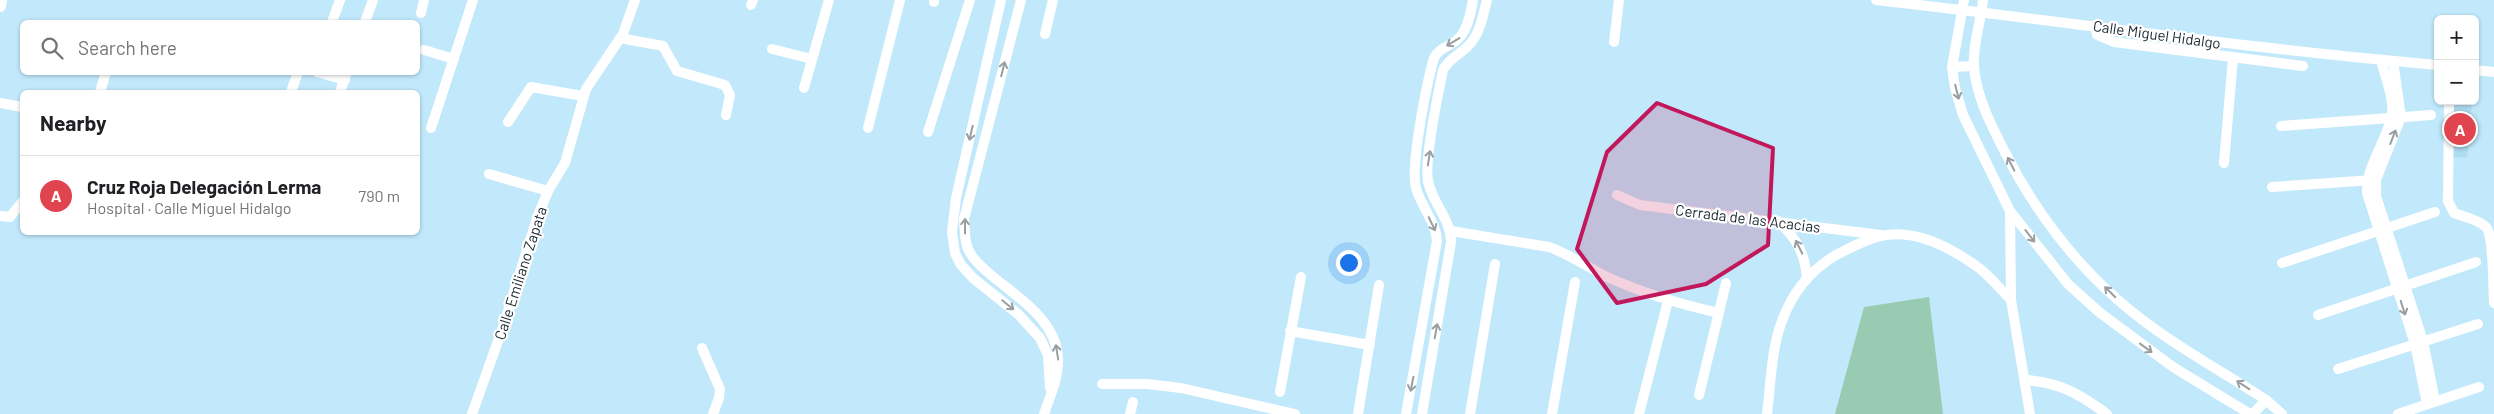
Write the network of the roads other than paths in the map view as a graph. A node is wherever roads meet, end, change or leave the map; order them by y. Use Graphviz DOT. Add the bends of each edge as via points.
graph roads {
  1 [pos="1,0"];
  2 [pos="340,0"];
  3 [pos="373,0"];
  4 [pos="424,0"];
  5 [pos="473,0"];
  6 [pos="635,0"];
  7 [pos="829,0"];
  8 [pos="900,0"];
  9 [pos="970,0"];
  10 [pos="1001,0"];
  11 [pos="1022,0"];
  12 [pos="1053,0"];
  13 [pos="1473,0"];
  14 [pos="1487,0"];
  15 [pos="1618,0"];
  16 [pos="1876,0"];
  17 [pos="1983,0"];
  18 [pos="1963,5"];
  19 [pos="0,6"];
  20 [pos="1982,12"];
  21 [pos="421,13"];
  22 [pos="1470,14"];
  23 [pos="1482,18"];
  24 [pos="333,20"];
  25 [pos="366,20"];
  26 [pos="2095,25"];
  27 [pos="1046,34"];
  28 [pos="620,38"];
  29 [pos="1614,42"];
  30 [pos="772,49"];
  31 [pos="424,50"];
  32 [pos="2233,58"];
  33 [pos="454,59"];
  34 [pos="812,59"];
  35 [pos="2381,60"];
  36 [pos="2393,61"];
  37 [pos="2434,65"];
  38 [pos="1974,66"];
  39 [pos="2303,66"];
  40 [pos="1952,67"];
  41 [pos="2479,70"];
  42 [pos="2494,72"];
  43 [pos="105,75"];
  44 [pos="297,75"];
  45 [pos="346,76"];
  46 [pos="804,88"];
  47 [pos="101,90"];
  48 [pos="292,90"];
  49 [pos="341,90"];
  50 [pos="583,96"];
  51 [pos="0,103"];
  52 [pos="2449,105"];
  53 [pos="20,107"];
  54 [pos="726,115"];
  55 [pos="2431,115"];
  56 [pos="2396,117"];
  57 [pos="508,122"];
  58 [pos="2281,126"];
  59 [pos="431,128"];
  60 [pos="868,128"];
  61 [pos="928,132"];
  62 [pos="2224,163"];
  63 [pos="489,174"];
  64 [pos="2372,180"];
  65 [pos="2272,187"];
  66 [pos="548,191"];
  67 [pos="1617,195"];
  68 [pos="1435,200"];
  69 [pos="20,204"];
  70 [pos="1423,206"];
  71 [pos="2010,211"];
  72 [pos="2435,212"];
  73 [pos="0,216"];
  74 [pos="1778,222"];
  75 [pos="2382,230"];
  76 [pos="1451,231"];
  77 [pos="1882,236"];
  78 [pos="976,262"];
  79 [pos="2476,262"];
  80 [pos="2282,263"];
  81 [pos="1494,264"];
  82 [pos="1301,277"];
  83 [pos="1807,278"];
  84 [pos="1575,282"];
  85 [pos="1726,283"];
  86 [pos="1379,285"];
  87 [pos="2402,287"];
  88 [pos="991,292"];
  89 [pos="2011,300"];
  90 [pos="1668,301"];
  91 [pos="2494,303"];
  92 [pos="1719,313"];
  93 [pos="2318,314"];
  94 [pos="2478,324"];
  95 [pos="1290,331"];
  96 [pos="2419,342"];
  97 [pos="1370,345"];
  98 [pos="702,348"];
  99 [pos="2338,368"];
  100 [pos="2026,380"];
  101 [pos="1102,384"];
  102 [pos="2479,387"];
  103 [pos="1280,392"];
  104 [pos="1699,395"];
  105 [pos="1049,399"];
  106 [pos="2266,400"];
  107 [pos="1133,402"];
  108 [pos="2431,403"];
  109 [pos="472,414"];
  110 [pos="713,414"];
  111 [pos="1044,414"];
  112 [pos="1130,414"];
  113 [pos="1295,414"];
  114 [pos="1358,414"];
  115 [pos="1406,414"];
  116 [pos="1422,414"];
  117 [pos="1470,414"];
  118 [pos="1552,414"];
  119 [pos="1639,414"];
  120 [pos="1767,414"];
  121 [pos="2030,414"];
  122 [pos="2108,414"];
  123 [pos="2252,414"];
  124 [pos="2282,414"];
  125 [pos="2398,414"];
  1 -- 19 [label="street"];
  2 -- 24 [label="street"];
  3 -- 25 [label="street"];
  4 -- 21 [label="street"];
  5 -- 33 [label="street"];
  6 -- 28 [label="street, Calle Emiliano Zapata"];
  7 -- 34 [label="street"];
  8 -- 60 [label="street"];
  9 -- 61 [label="street"];
  10 -- 88 [label="street, one-way" via="956,198 952,232 955,253 961,265"];
  78 -- 11 [label="street, one-way" via="968,250 964,219"];
  12 -- 27 [label="street"];
  13 -- 22 [label="street"];
  14 -- 23 [label="street"];
  15 -- 29 [label="street"];
  16 -- 18 [label="street, Calle Miguel Hidalgo"];
  17 -- 20 [label="street"];
  18 -- 20 [label="street, Calle Miguel Hidalgo"];
  18 -- 40 [label="street"];
  20 -- 26 [label="street, Calle Miguel Hidalgo"];
  20 -- 38 [label="street"];
  22 -- 23 [label="street"];
  22 -- 70 [label="street, one-way" via="1459,39 1436,53 1432,67 1414,172 1415,186"];
  68 -- 23 [label="street, one-way" via="1427,170 1443,70 1452,57 1473,41"];
  26 -- 32 [label="street" via="2097,35 2114,42"];
  26 -- 35 [label="street, Calle Miguel Hidalgo" via="2236,45"];
  28 -- 50 [label="street, Calle Emiliano Zapata" via="594,74"];
  28 -- 54 [label="street" via="663,46 677,71 725,85 730,95"];
  30 -- 34 [label="street"];
  31 -- 33 [label="street"];
  32 -- 39 [label="street"];
  32 -- 62 [label="street"];
  33 -- 59 [label="street"];
  34 -- 46 [label="street"];
  35 -- 36 [label="street, Calle Miguel Hidalgo"];
  35 -- 56 [label="street"];
  36 -- 37 [label="street, Calle Miguel Hidalgo"];
  36 -- 56 [label="street"];
  38 -- 40 [label="street"];
  106 -- 38 [label="street, one-way" via="2151,326 2086,269 2016,174 1983,104"];
  40 -- 71 [label="street, one-way" via="1963,116"];
  41 -- 42 [label="street"];
  43 -- 47 [label="street"];
  44 -- 48 [label="street"];
  45 -- 49 [label="street"];
  50 -- 57 [label="street" via="530,87"];
  50 -- 66 [label="street, Calle Emiliano Zapata" via="565,163"];
  51 -- 53 [label="street"];
  52 -- 91 [label="street" via="2448,201 2454,213 2489,229"];
  55 -- 56 [label="street"];
  56 -- 58 [label="street"];
  56 -- 64 [label="street"];
  63 -- 66 [label="street"];
  64 -- 65 [label="street"];
  64 -- 75 [label="street" via="2368,198"];
  66 -- 109 [label="street, Calle Emiliano Zapata"];
  67 -- 74 [label="street, Cerrada de las Acacias" via="1640,205"];
  68 -- 70 [label="street"];
  68 -- 76 [label="street"];
  69 -- 73 [label="street" via="10,217"];
  70 -- 115 [label="street, one-way" via="1437,241"];
  71 -- 89 [label="street"];
  71 -- 123 [label="street, one-way" via="2068,284 2099,312 2172,367"];
  72 -- 75 [label="street"];
  74 -- 77 [label="street, Cerrada de las Acacias"];
  83 -- 74 [label="street, one-way" via="1800,246"];
  75 -- 80 [label="street"];
  75 -- 87 [label="street"];
  76 -- 90 [label="street" via="1549,247 1603,275"];
  116 -- 76 [label="street, one-way"];
  77 -- 83 [label="street" via="1847,249 1822,264"];
  77 -- 89 [label="street" via="1924,238 1941,245 1981,269"];
  78 -- 88 [label="street"];
  105 -- 78 [label="street, one-way" via="1057,380 1058,358 1051,330 1041,317"];
  79 -- 87 [label="street"];
  81 -- 117 [label="street"];
  82 -- 95 [label="street"];
  83 -- 120 [label="street" via="1781,321"];
  84 -- 118 [label="street"];
  85 -- 92 [label="street"];
  86 -- 97 [label="street"];
  87 -- 93 [label="street"];
  87 -- 96 [label="street"];
  88 -- 105 [label="street, one-way" via="1040,338 1048,355"];
  89 -- 100 [label="street"];
  90 -- 92 [label="street"];
  90 -- 119 [label="street"];
  92 -- 104 [label="street"];
  94 -- 96 [label="street"];
  95 -- 97 [label="street"];
  95 -- 103 [label="street"];
  96 -- 99 [label="street"];
  96 -- 108 [label="street"];
  97 -- 114 [label="street"];
  98 -- 110 [label="street" via="720,390"];
  100 -- 121 [label="street"];
  100 -- 122 [label="street" via="2056,384 2074,391"];
  101 -- 113 [label="street" via="1181,388"];
  102 -- 108 [label="street"];
  105 -- 111 [label="street"];
  106 -- 123 [label="street"];
  106 -- 124 [label="street"];
  107 -- 112 [label="street"];
  108 -- 125 [label="street"];
}
